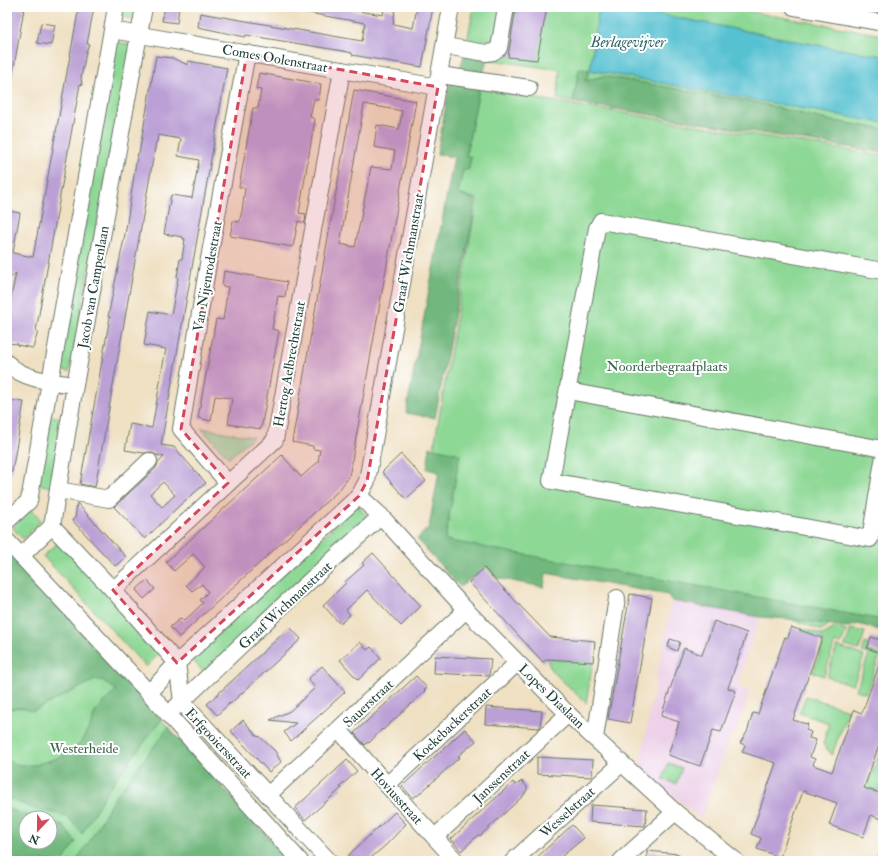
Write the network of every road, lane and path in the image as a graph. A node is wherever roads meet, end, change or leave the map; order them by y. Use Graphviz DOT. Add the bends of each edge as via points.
graph roads {
  1 [pos="116,7"];
  2 [pos="144,7"];
  3 [pos="451,7"];
  4 [pos="506,7"];
  5 [pos="794,7"];
  6 [pos="833,10"];
  7 [pos="883,23"];
  8 [pos="112,30"];
  9 [pos="139,34"];
  10 [pos="445,46"];
  11 [pos="247,53"];
  12 [pos="342,70"];
  13 [pos="439,81"];
  14 [pos="529,88"];
  15 [pos="883,271"];
  16 [pos="7,363"];
  17 [pos="49,381"];
  18 [pos="75,385"];
  19 [pos="568,392"];
  20 [pos="883,449"];
  21 [pos="149,461"];
  22 [pos="883,461"];
  23 [pos="228,483"];
  24 [pos="58,490"];
  25 [pos="359,496"];
  26 [pos="29,501"];
  27 [pos="54,510"];
  28 [pos="381,516"];
  29 [pos="7,521"];
  30 [pos="52,526"];
  31 [pos="7,541"];
  32 [pos="21,556"];
  33 [pos="113,590"];
  34 [pos="617,598"];
  35 [pos="466,610"];
  36 [pos="177,663"];
  37 [pos="517,663"];
  38 [pos="149,693"];
  39 [pos="182,702"];
  40 [pos="568,714"];
  41 [pos="168,716"];
  42 [pos="339,730"];
  43 [pos="594,738"];
  44 [pos="621,764"];
  45 [pos="387,785"];
  46 [pos="268,795"];
  47 [pos="674,812"];
  48 [pos="434,838"];
  49 [pos="731,859"];
  50 [pos="300,861"];
  51 [pos="329,861"];
  52 [pos="456,861"];
  53 [pos="513,861"];
  54 [pos="621,861"];
  1 -- 8 [label="street, Jacob van Campenlaan"];
  2 -- 9 [label="street, Jacob van Campenlaan"];
  3 -- 10 [label="street, Graaf Wichmanstraat"];
  4 -- 10 [label="street" via="499,48 493,52"];
  5 -- 6 [label="street"];
  6 -- 7 [label="street"];
  8 -- 9 [label="street, Comes Oolenstraat"];
  8 -- 17 [label="street, Jacob van Campenlaan"];
  9 -- 11 [label="street, Comes Oolenstraat"];
  9 -- 18 [label="street, Jacob van Campenlaan"];
  10 -- 13 [label="street, Graaf Wichmanstraat"];
  11 -- 12 [label="street, Comes Oolenstraat"];
  11 -- 23 [label="street, Van Nijenrodestraat" via="181,429"];
  12 -- 13 [label="street, Comes Oolenstraat"];
  12 -- 23 [label="street, Hertog Aelbrechtstraat" via="275,440"];
  13 -- 14 [label="street, Comes Oolenstraat"];
  13 -- 25 [label="street, Graaf Wichmanstraat" via="366,481"];
  15 -- 19 [label="street" via="601,221 597,228"];
  16 -- 17 [label="street" via="21,374"];
  17 -- 18 [label="street"];
  17 -- 26 [label="street, Jacob van Campenlaan"];
  18 -- 24 [label="street, Jacob van Campenlaan"];
  19 -- 20 [label="street"];
  19 -- 22 [label="street" via="551,481 870,539"];
  21 -- 24 [label="street" via="109,499"];
  23 -- 33 [label="street, Hertog Aelbrechtstraat"];
  24 -- 27 [label="street, Jacob van Campenlaan"];
  25 -- 28 [label="street"];
  25 -- 36 [label="street, Graaf Wichmanstraat"];
  26 -- 27 [label="street"];
  26 -- 29 [label="street"];
  27 -- 30 [label="street, Jacob van Campenlaan"];
  28 -- 35 [label="street, Lopes Diaslaan"];
  28 -- 39 [label="street, Graaf Wichmanstraat"];
  30 -- 32 [label="street"];
  30 -- 33 [label="street"];
  31 -- 32 [label="street, Erfgooiersstraat"];
  32 -- 38 [label="street, Erfgooiersstraat"];
  33 -- 36 [label="street"];
  34 -- 43 [label="street"];
  35 -- 37 [label="street, Lopes Diaslaan"];
  35 -- 42 [label="street, Sauerstraat"];
  36 -- 38 [label="street, Graaf Wichmanstraat"];
  36 -- 39 [label="street, Erfgooiersstraat"];
  37 -- 40 [label="street, Lopes Diaslaan"];
  37 -- 45 [label="street, Koekebackerstraat"];
  38 -- 41 [label="street, Erfgooiersstraat"];
  39 -- 41 [label="street, Graaf Wichmanstraat"];
  39 -- 46 [label="street, Erfgooiersstraat"];
  40 -- 43 [label="street, Lopes Diaslaan"];
  40 -- 48 [label="street, Janssenstraat"];
  41 -- 50 [label="street, Erfgooiersstraat"];
  42 -- 45 [label="street, Hoviusstraat"];
  42 -- 46 [label="street, Sauerstraat"];
  43 -- 44 [label="street, Lopes Diaslaan"];
  44 -- 47 [label="street, Lopes Diaslaan"];
  44 -- 53 [label="street, Wesselstraat"];
  45 -- 48 [label="street, Hoviusstraat"];
  46 -- 51 [label="street, Erfgooiersstraat"];
  47 -- 49 [label="street, Lopes Diaslaan"];
  47 -- 54 [label="street"];
  48 -- 52 [label="street, Hoviusstraat"];
}
